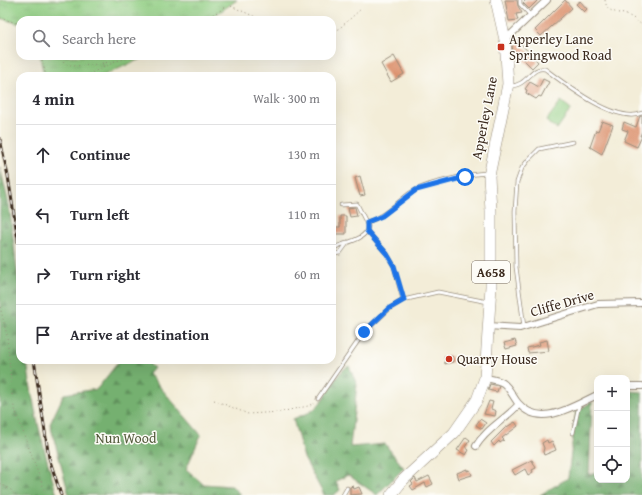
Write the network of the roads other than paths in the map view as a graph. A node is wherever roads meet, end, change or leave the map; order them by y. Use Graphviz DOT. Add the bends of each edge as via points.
graph roads {
  1 [pos="496,0"];
  2 [pos="520,0"];
  3 [pos="547,0"];
  4 [pos="531,16"];
  5 [pos="505,40"];
  6 [pos="508,85"];
  7 [pos="642,113"];
  8 [pos="573,142"];
  9 [pos="489,173"];
  10 [pos="341,205"];
  11 [pos="367,222"];
  12 [pos="367,231"];
  13 [pos="348,242"];
  14 [pos="336,247"];
  15 [pos="336,254"];
  16 [pos="404,300"];
  17 [pos="642,302"];
  18 [pos="490,303"];
  19 [pos="488,326"];
  20 [pos="524,327"];
  21 [pos="485,378"];
  22 [pos="630,386"];
  23 [pos="642,386"];
  24 [pos="594,396"];
  25 [pos="318,399"];
  26 [pos="579,403"];
  27 [pos="519,404"];
  28 [pos="573,433"];
  29 [pos="476,446"];
  30 [pos="347,488"];
  31 [pos="343,495"];
  32 [pos="391,495"];
  1 -- 5 [label="highway, Apperley Lane / A658"];
  2 -- 4 [label="lane" via="520,4"];
  3 -- 4 [label="street"];
  4 -- 5 [label="street"];
  5 -- 6 [label="highway, Apperley Lane / A658"];
  6 -- 7 [label="lane" via="520,85 541,68 598,104 624,115"];
  6 -- 9 [label="highway, Apperley Lane / A658"];
  8 -- 20 [label="lane" via="540,149 522,168 517,182 516,267"];
  9 -- 11 [label="lane" via="478,173 424,186 409,194 382,216"];
  9 -- 18 [label="highway, Apperley Lane / A658"];
  10 -- 11 [label="lane" via="357,204"];
  11 -- 12 [label="lane"];
  12 -- 13 [label="lane" via="362,237"];
  12 -- 16 [label="lane" via="394,266"];
  13 -- 14 [label="lane"];
  13 -- 15 [label="lane" via="340,253"];
  16 -- 18 [label="lane" via="438,292"];
  16 -- 25 [label="lane" via="388,309 364,332"];
  17 -- 20 [label="street, Cliffe Drive" via="598,304"];
  18 -- 19 [label="highway, Apperley Lane / A658"];
  19 -- 20 [label="street, Cliffe Drive"];
  19 -- 21 [label="highway, Apperley Lane / A658"];
  21 -- 27 [label="street" via="504,383"];
  21 -- 32 [label="highway, Apperley Lane / A658" via="477,400 454,433 403,480"];
  22 -- 23 [label="street"];
  24 -- 26 [label="street"];
  26 -- 27 [label="street" via="546,416 533,414"];
  26 -- 28 [label="lane"];
  27 -- 29 [label="street" via="504,420 483,435"];
  30 -- 31 [label="lane"];
}
